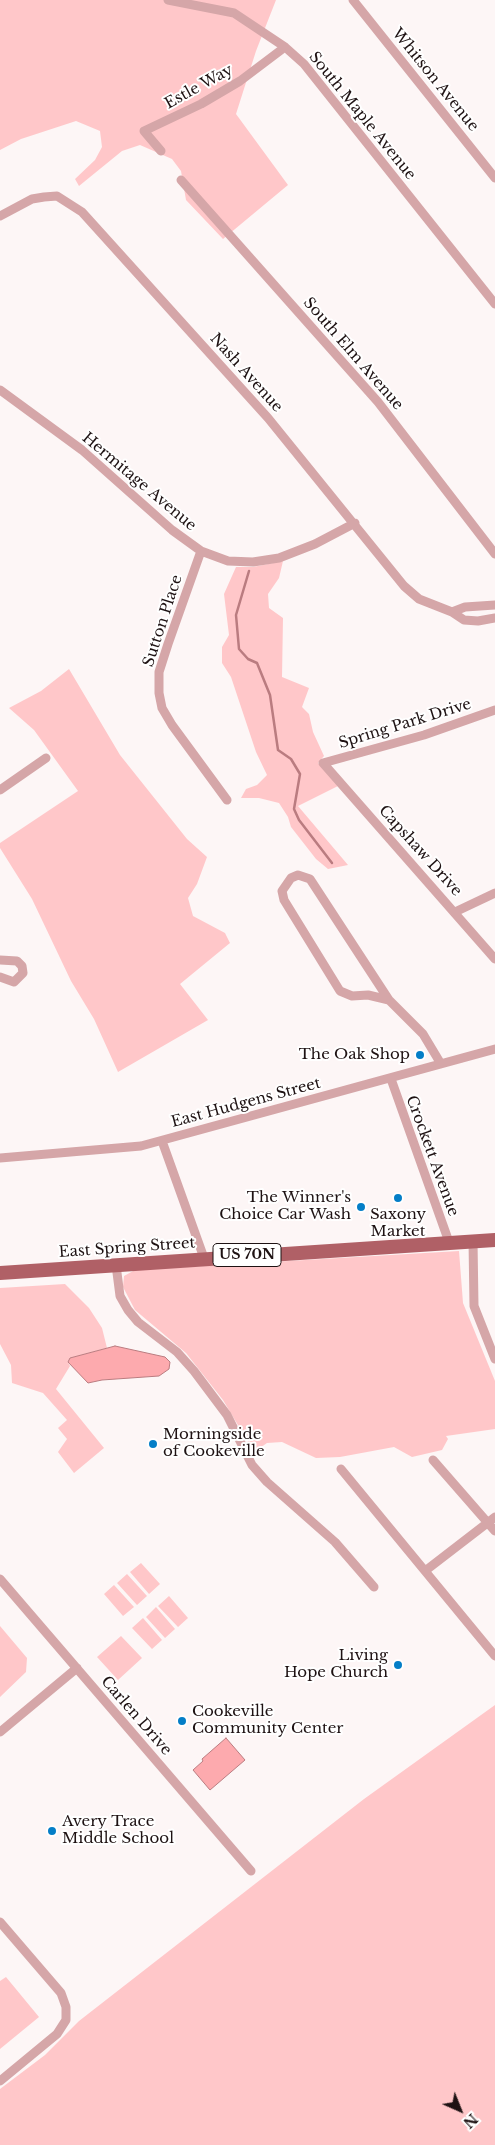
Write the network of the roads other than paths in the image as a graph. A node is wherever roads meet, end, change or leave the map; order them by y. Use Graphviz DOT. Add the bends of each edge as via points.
graph roads {
  1 [pos="168,0"];
  2 [pos="352,0"];
  3 [pos="285,47"];
  4 [pos="161,151"];
  5 [pos="495,178"];
  6 [pos="181,180"];
  7 [pos="0,216"];
  8 [pos="495,304"];
  9 [pos="0,390"];
  10 [pos="355,523"];
  11 [pos="201,551"];
  12 [pos="495,554"];
  13 [pos="495,606"];
  14 [pos="452,612"];
  15 [pos="495,618"];
  16 [pos="495,710"];
  17 [pos="46,758"];
  18 [pos="323,763"];
  19 [pos="0,790"];
  20 [pos="228,800"];
  21 [pos="495,893"];
  22 [pos="456,912"];
  23 [pos="495,959"];
  24 [pos="0,960"];
  25 [pos="0,977"];
  26 [pos="388,1000"];
  27 [pos="495,1049"];
  28 [pos="441,1064"];
  29 [pos="390,1079"];
  30 [pos="162,1141"];
  31 [pos="0,1158"];
  32 [pos="495,1240"];
  33 [pos="473,1241"];
  34 [pos="448,1242"];
  35 [pos="204,1258"];
  36 [pos="116,1265"];
  37 [pos="0,1273"];
  38 [pos="495,1359"];
  39 [pos="433,1460"];
  40 [pos="341,1469"];
  41 [pos="492,1520"];
  42 [pos="495,1531"];
  43 [pos="425,1571"];
  44 [pos="0,1579"];
  45 [pos="374,1587"];
  46 [pos="495,1656"];
  47 [pos="77,1668"];
  48 [pos="0,1732"];
  49 [pos="251,1871"];
  50 [pos="0,1922"];
  51 [pos="0,2081"];
  1 -- 3 [label="street, South Maple Avenue" via="234,13"];
  2 -- 5 [label="street, Whitson Avenue"];
  3 -- 4 [label="street, Estle Way" via="240,81 144,131"];
  3 -- 8 [label="street, South Maple Avenue" via="317,79"];
  6 -- 12 [label="street, South Elm Avenue" via="378,402"];
  7 -- 10 [label="street, Nash Avenue" via="32,199 57,196 82,212 268,418"];
  9 -- 11 [label="street, Hermitage Avenue" via="82,450 144,508"];
  10 -- 11 [label="street, Hermitage Avenue" via="279,558 228,561"];
  10 -- 14 [label="street, Nash Avenue" via="404,586 419,599"];
  11 -- 20 [label="street, Sutton Place" via="168,644 160,672 159,692 162,708 172,725"];
  13 -- 14 [label="street" via="465,607"];
  14 -- 15 [label="street, Nash Avenue" via="464,620"];
  16 -- 18 [label="street, Spring Park Drive" via="424,735"];
  17 -- 19 [label="street"];
  18 -- 22 [label="street, Capshaw Drive"];
  21 -- 22 [label="street"];
  22 -- 23 [label="street, Capshaw Drive"];
  24 -- 25 [label="street" via="17,961 23,973 14,982"];
  26 -- 26 [label="street" via="368,995 352,996 340,991 284,900 282,891 291,878 298,875 310,878"];
  26 -- 28 [label="street" via="422,1034"];
  27 -- 28 [label="street, East Hudgens Street"];
  28 -- 29 [label="street, East Hudgens Street"];
  29 -- 30 [label="street, East Hudgens Street"];
  29 -- 34 [label="street, Crockett Avenue"];
  30 -- 31 [label="street, East Hudgens Street" via="117,1149"];
  30 -- 35 [label="street"];
  32 -- 33 [label="main road, East Spring Street / US 70N"];
  33 -- 34 [label="main road, East Spring Street / US 70N"];
  33 -- 38 [label="street" via="474,1306"];
  34 -- 35 [label="main road, East Spring Street / US 70N"];
  35 -- 36 [label="main road, East Spring Street / US 70N"];
  36 -- 37 [label="main road, East Spring Street / US 70N"];
  36 -- 45 [label="street" via="120,1296 128,1310 194,1371 227,1415 252,1465 335,1542"];
  39 -- 41 [label="street"];
  40 -- 43 [label="street"];
  41 -- 42 [label="street"];
  41 -- 43 [label="street"];
  43 -- 46 [label="street"];
  44 -- 47 [label="street, Carlen Drive"];
  47 -- 48 [label="street"];
  47 -- 49 [label="street, Carlen Drive"];
  50 -- 51 [label="street" via="61,1993 66,2007 66,2020 57,2034"];
}
